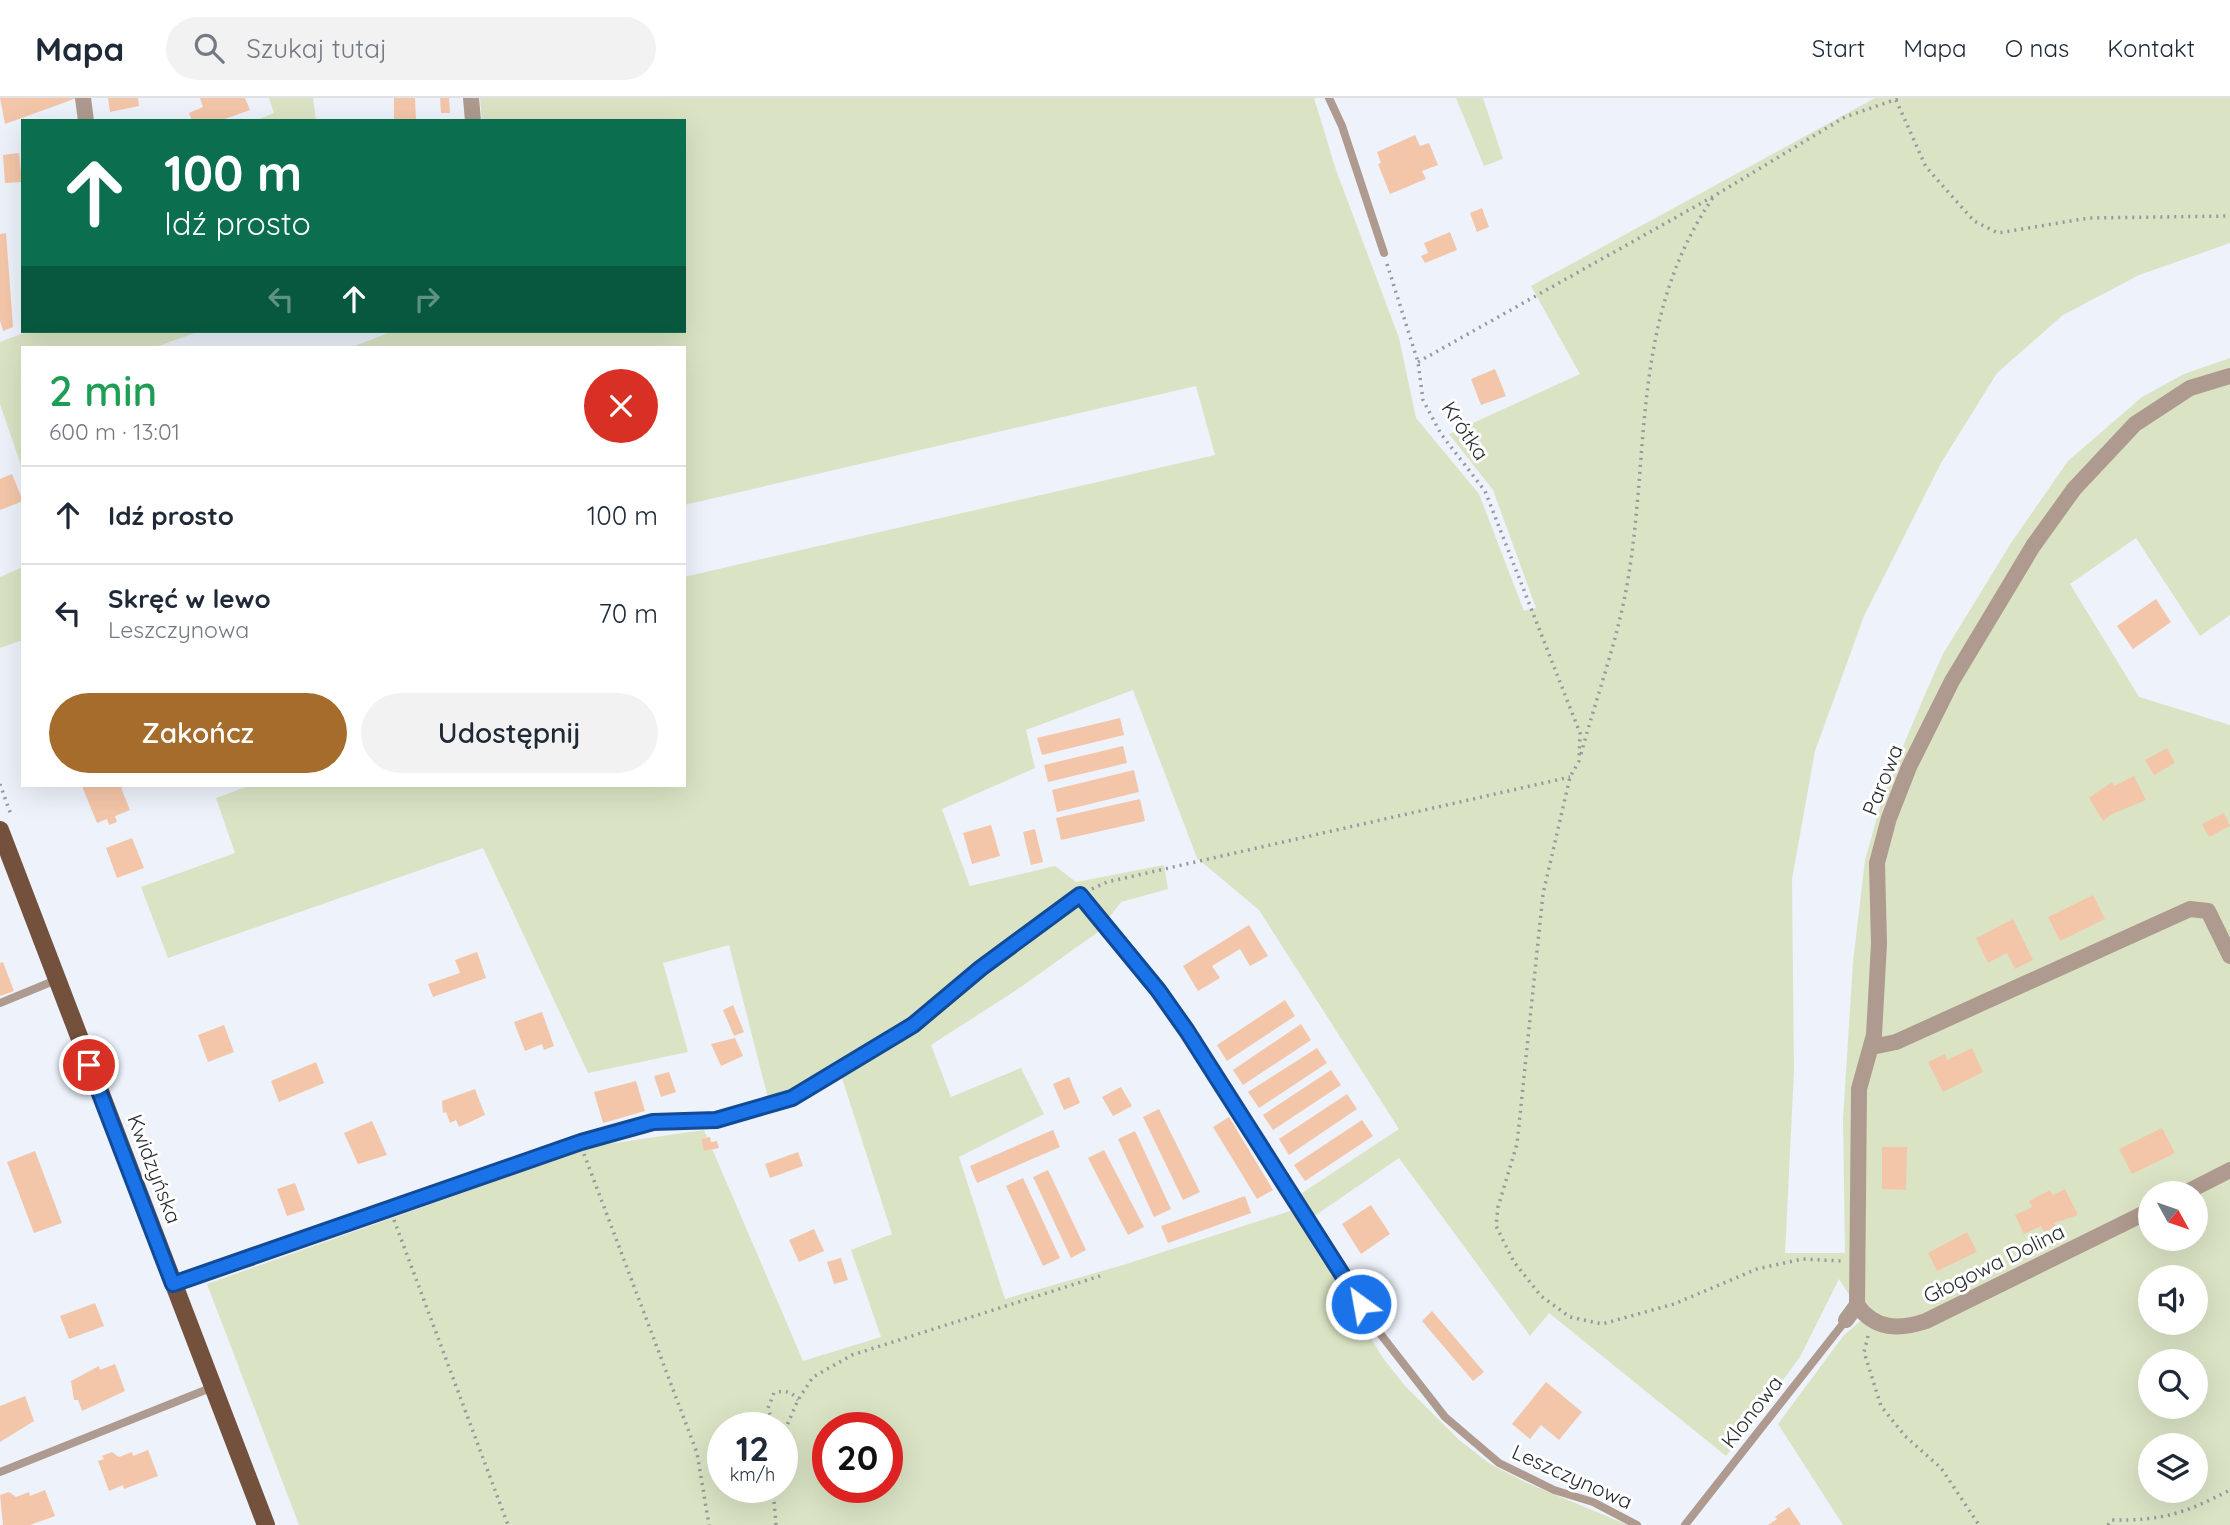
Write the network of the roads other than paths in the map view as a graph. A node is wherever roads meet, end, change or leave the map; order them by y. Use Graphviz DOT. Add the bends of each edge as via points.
graph roads {
  1 [pos="83,98"];
  2 [pos="471,98"];
  3 [pos="1329,98"];
  4 [pos="86,119"];
  5 [pos="473,119"];
  6 [pos="1384,253"];
  7 [pos="2230,376"];
  8 [pos="0,830"];
  9 [pos="2230,956"];
  10 [pos="57,980"];
  11 [pos="0,1003"];
  12 [pos="1872,1047"];
  13 [pos="2230,1170"];
  14 [pos="2208,1181"];
  15 [pos="2138,1216"];
  16 [pos="173,1284"];
  17 [pos="1861,1311"];
  18 [pos="1846,1320"];
  19 [pos="213,1387"];
  20 [pos="0,1472"];
  21 [pos="266,1525"];
  22 [pos="1637,1525"];
  23 [pos="1685,1525"];
  1 -- 4 [label="street"];
  2 -- 5 [label="street"];
  3 -- 6 [label="lane"];
  7 -- 12 [label="street, Parowa" via="2190,388 2135,424 2074,489 1952,681 1909,767 1878,863 1879,944"];
  8 -- 10 [label="main road, Kwidzyńska"];
  9 -- 12 [label="street" via="2208,911 2190,909 1896,1042"];
  10 -- 11 [label="lane"];
  10 -- 16 [label="main road, Kwidzyńska"];
  12 -- 17 [label="street, Parowa" via="1859,1089 1857,1262"];
  13 -- 14 [label="street"];
  15 -- 17 [label="street, Głogowa Dolina" via="1903,1329 1885,1326"];
  16 -- 19 [label="main road, Kwidzyńska"];
  16 -- 22 [label="lane, Leszczynowa" via="581,1142 653,1122 716,1120 792,1098 913,1025 1080,895 1158,990 1376,1327 1445,1417 1499,1464"];
  17 -- 18 [label="street"];
  18 -- 23 [label="lane, Klonowa"];
  19 -- 20 [label="lane"];
  19 -- 21 [label="main road, Kwidzyńska"];
}
